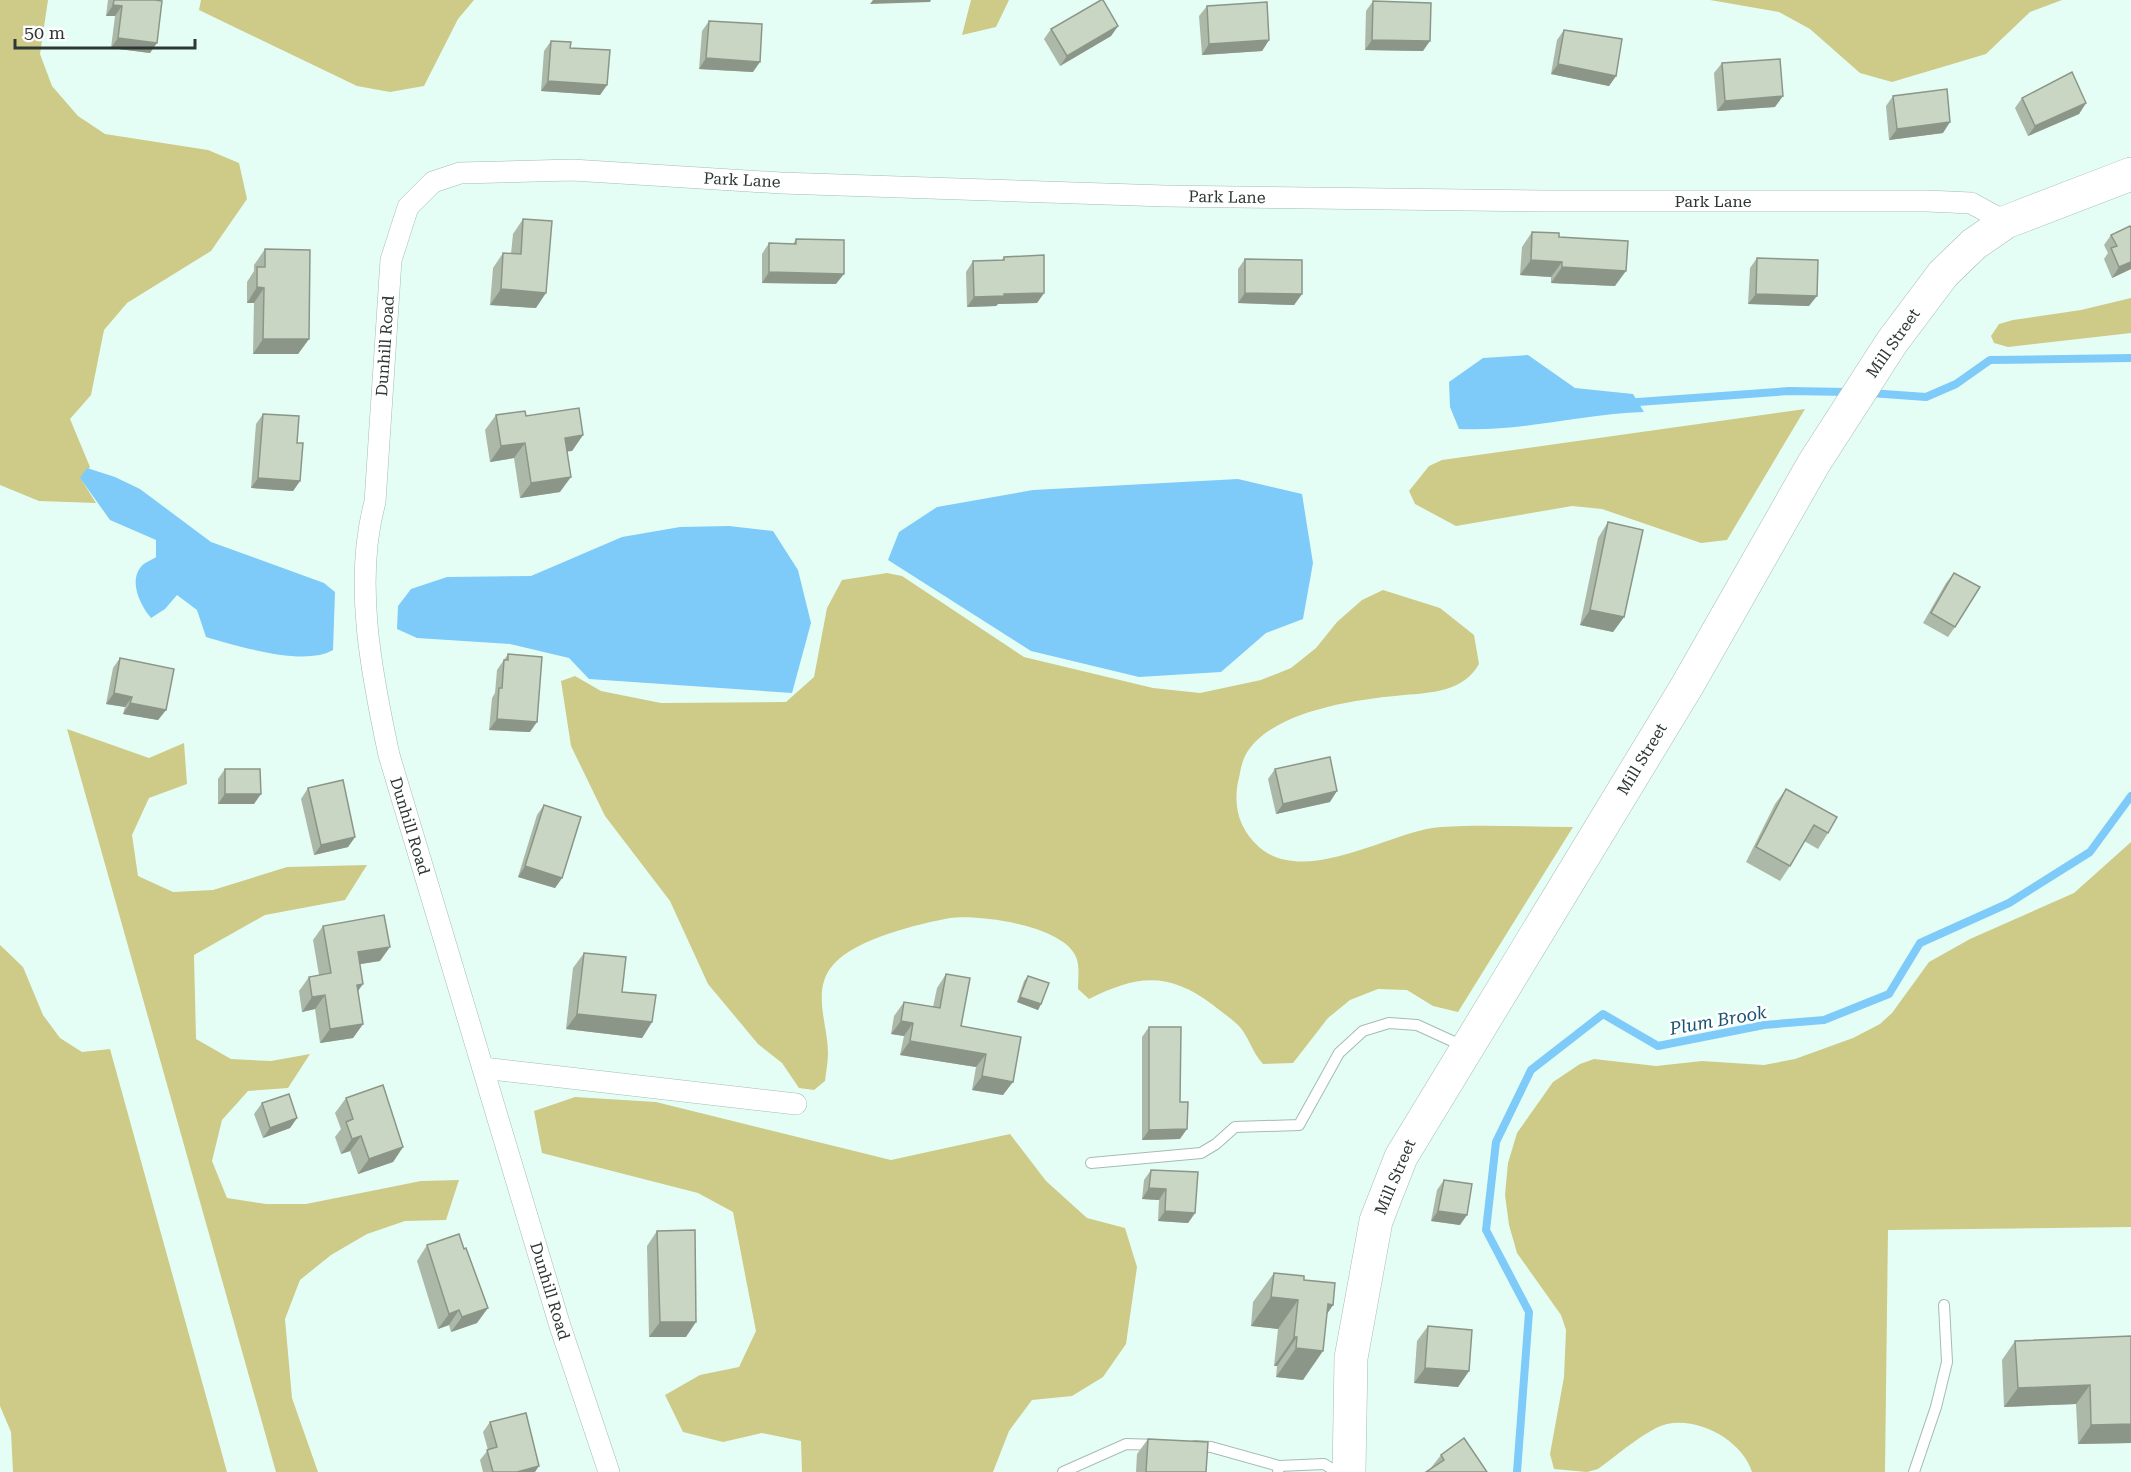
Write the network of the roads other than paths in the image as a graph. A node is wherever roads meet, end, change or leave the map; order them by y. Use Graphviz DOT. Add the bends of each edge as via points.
graph roads {
  1 [pos="2131,174"];
  2 [pos="445,178"];
  3 [pos="2006,222"];
  4 [pos="1466,1048"];
  5 [pos="483,1068"];
  6 [pos="796,1104"];
  7 [pos="1091,1163"];
  8 [pos="1944,1305"];
  9 [pos="1279,1469"];
  10 [pos="609,1472"];
  11 [pos="1063,1472"];
  12 [pos="1337,1472"];
  13 [pos="1348,1472"];
  14 [pos="1914,1472"];
  1 -- 3 [label="main road, Mill Street"];
  2 -- 3 [label="street, Park Lane" via="460,173 572,170 781,183 1177,196 1927,201 1971,203"];
  2 -- 5 [label="street, Dunhill Road" via="433,182 408,207 391,260 375,502 369,523 368,604 371,673 389,755"];
  3 -- 4 [label="main road, Mill Street" via="1974,244 1943,274 1892,342 1814,463 1687,686"];
  4 -- 7 [label="lane" via="1417,1024 1377,1024 1339,1053 1299,1125 1235,1127 1201,1153"];
  4 -- 13 [label="main road, Mill Street" via="1401,1157 1376,1221 1351,1358"];
  5 -- 6 [label="street"];
  5 -- 10 [label="street, Dunhill Road"];
  8 -- 14 [label="lane" via="1947,1362"];
  9 -- 11 [label="lane" via="1211,1447 1125,1444"];
  9 -- 12 [label="lane" via="1324,1464"];
}
